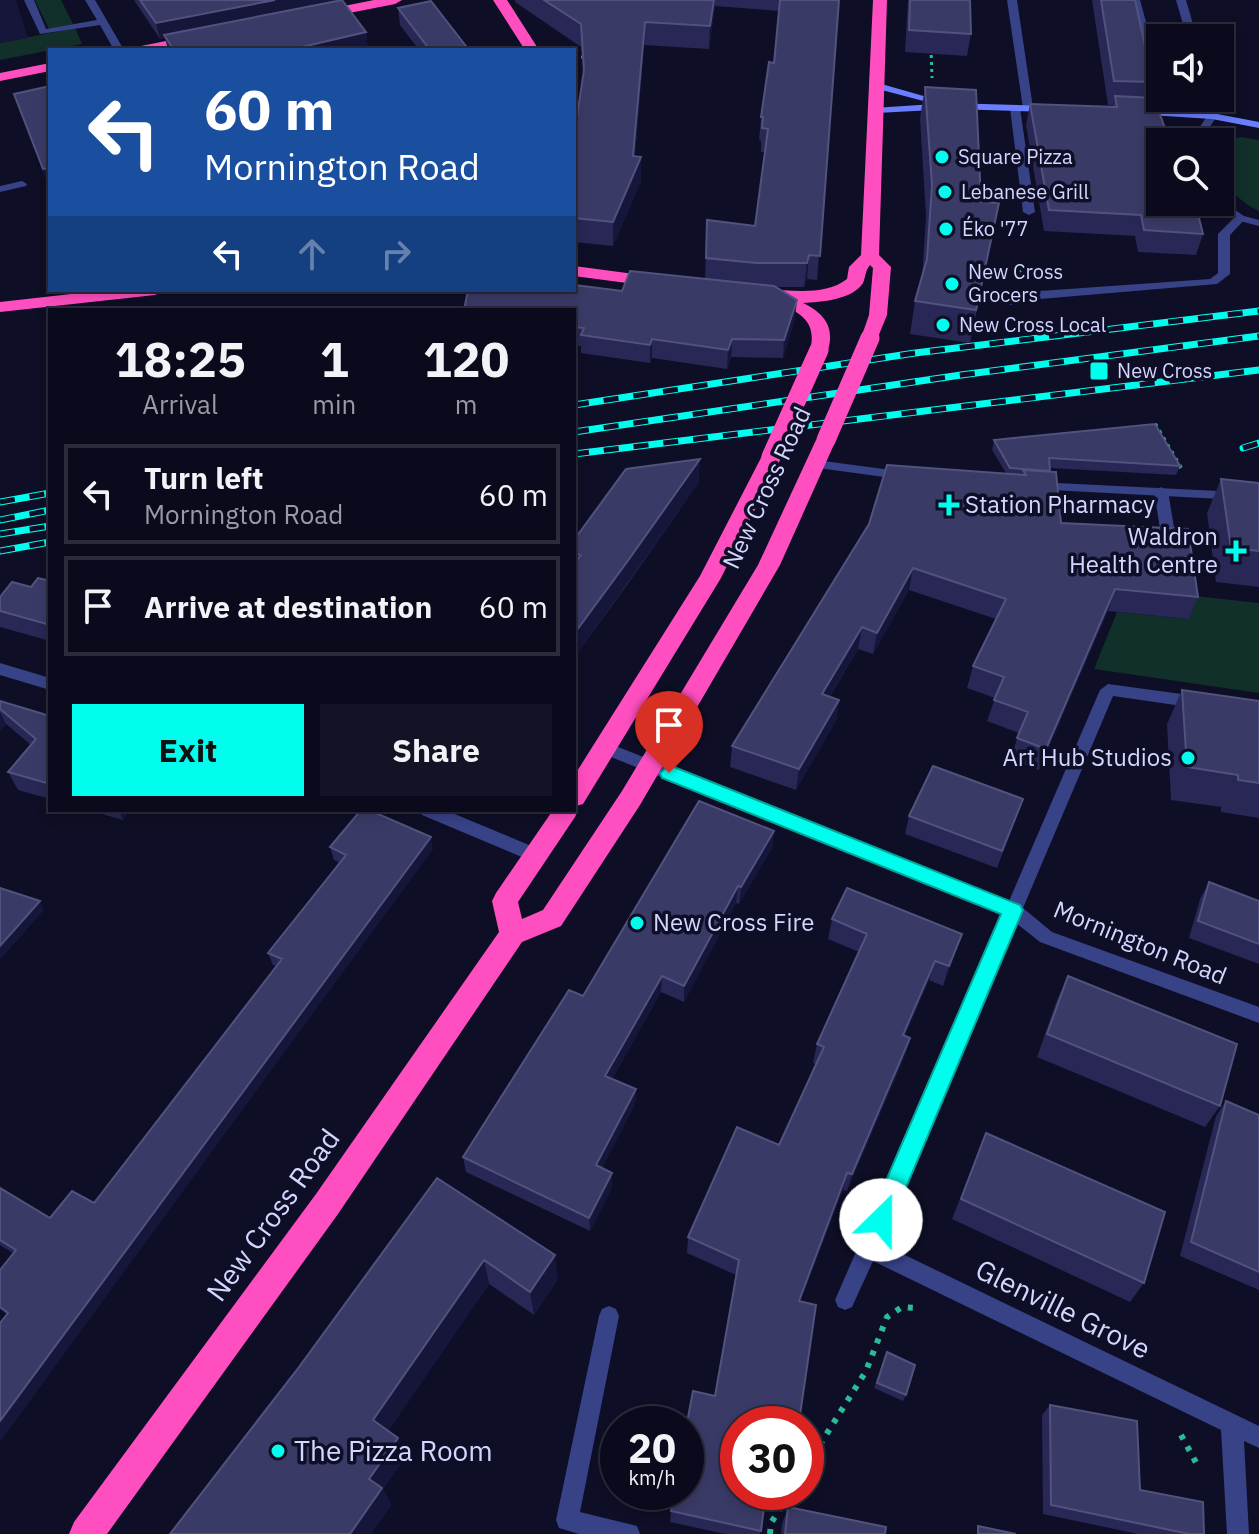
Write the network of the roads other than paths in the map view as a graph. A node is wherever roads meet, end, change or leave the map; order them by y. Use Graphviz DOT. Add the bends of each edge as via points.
graph roads {
  1 [pos="29,0"];
  2 [pos="90,0"];
  3 [pos="395,0"];
  4 [pos="500,0"];
  5 [pos="880,0"];
  6 [pos="1012,0"];
  7 [pos="1135,0"];
  8 [pos="1181,0"];
  9 [pos="302,18"];
  10 [pos="103,22"];
  11 [pos="1188,24"];
  12 [pos="210,37"];
  13 [pos="1146,43"];
  14 [pos="118,48"];
  15 [pos="152,48"];
  16 [pos="531,48"];
  17 [pos="48,67"];
  18 [pos="0,77"];
  19 [pos="878,86"];
  20 [pos="952,106"];
  21 [pos="1015,108"];
  22 [pos="1028,108"];
  23 [pos="1058,109"];
  24 [pos="877,110"];
  25 [pos="1132,112"];
  26 [pos="1211,112"];
  27 [pos="1212,116"];
  28 [pos="1259,125"];
  29 [pos="1204,128"];
  30 [pos="22,184"];
  31 [pos="0,189"];
  32 [pos="1029,212"];
  33 [pos="1234,214"];
  34 [pos="1240,218"];
  35 [pos="1259,223"];
  36 [pos="870,256"];
  37 [pos="576,271"];
  38 [pos="679,284"];
  39 [pos="137,292"];
  40 [pos="739,292"];
  41 [pos="769,296"];
  42 [pos="1010,301"];
  43 [pos="0,307"];
  44 [pos="819,458"];
  45 [pos="917,477"];
  46 [pos="1025,485"];
  47 [pos="1161,491"];
  48 [pos="1259,497"];
  49 [pos="1140,538"];
  50 [pos="0,669"];
  51 [pos="48,683"];
  52 [pos="1214,705"];
  53 [pos="607,749"];
  54 [pos="650,765"];
  55 [pos="576,794"];
  56 [pos="433,812"];
  57 [pos="565,812"];
  58 [pos="535,855"];
  59 [pos="1013,910"];
  60 [pos="513,934"];
  61 [pos="1259,1015"];
  62 [pos="868,1248"];
  63 [pos="845,1300"];
  64 [pos="609,1316"];
  65 [pos="1232,1424"];
  66 [pos="1259,1437"];
  67 [pos="86,1534"];
  68 [pos="629,1534"];
  69 [pos="1238,1534"];
  1 -- 10 [label="street" via="43,32"];
  2 -- 10 [label="street"];
  3 -- 9 [label="highway"];
  4 -- 16 [label="highway"];
  5 -- 19 [label="highway, New Cross Road"];
  6 -- 22 [label="street"];
  7 -- 13 [label="street"];
  8 -- 11 [label="street"];
  10 -- 14 [label="street"];
  12 -- 15 [label="highway"];
  17 -- 18 [label="highway"];
  19 -- 20 [label="main road"];
  19 -- 24 [label="highway, New Cross Road"];
  20 -- 21 [label="main road"];
  20 -- 24 [label="main road"];
  21 -- 22 [label="main road"];
  21 -- 32 [label="street"];
  22 -- 23 [label="main road"];
  24 -- 36 [label="highway, New Cross Road"];
  25 -- 27 [label="main road"];
  26 -- 27 [label="street"];
  27 -- 28 [label="main road"];
  27 -- 29 [label="street"];
  30 -- 31 [label="street"];
  33 -- 34 [label="street"];
  34 -- 35 [label="street"];
  34 -- 42 [label="street" via="1224,234 1224,274 1213,282"];
  36 -- 41 [label="highway" via="842,291"];
  36 -- 44 [label="highway, New Cross Road, bridge" via="882,267 878,315"];
  37 -- 38 [label="highway"];
  39 -- 43 [label="highway"];
  40 -- 41 [label="highway"];
  41 -- 53 [label="highway, New Cross Road, bridge" via="818,319 824,335 819,350 710,578"];
  44 -- 45 [label="street" via="870,474"];
  44 -- 54 [label="highway, New Cross Road" via="769,565"];
  46 -- 47 [label="street"];
  47 -- 48 [label="street"];
  47 -- 49 [label="street" via="1169,540"];
  50 -- 51 [label="street"];
  52 -- 59 [label="street" via="1108,690"];
  53 -- 54 [label="street, Mornington Road"];
  53 -- 55 [label="highway, New Cross Road"];
  54 -- 59 [label="street, Mornington Road"];
  54 -- 60 [label="highway, New Cross Road" via="552,918"];
  56 -- 58 [label="street"];
  57 -- 58 [label="highway"];
  58 -- 60 [label="highway" via="505,901"];
  59 -- 61 [label="street, Mornington Road" via="1046,937"];
  59 -- 62 [label="street"];
  60 -- 67 [label="highway, New Cross Road" via="327,1204"];
  62 -- 63 [label="street"];
  62 -- 65 [label="street, Glenville Grove"];
  64 -- 68 [label="street" via="567,1520"];
  65 -- 66 [label="street, Glenville Grove"];
  65 -- 69 [label="street"];
}
